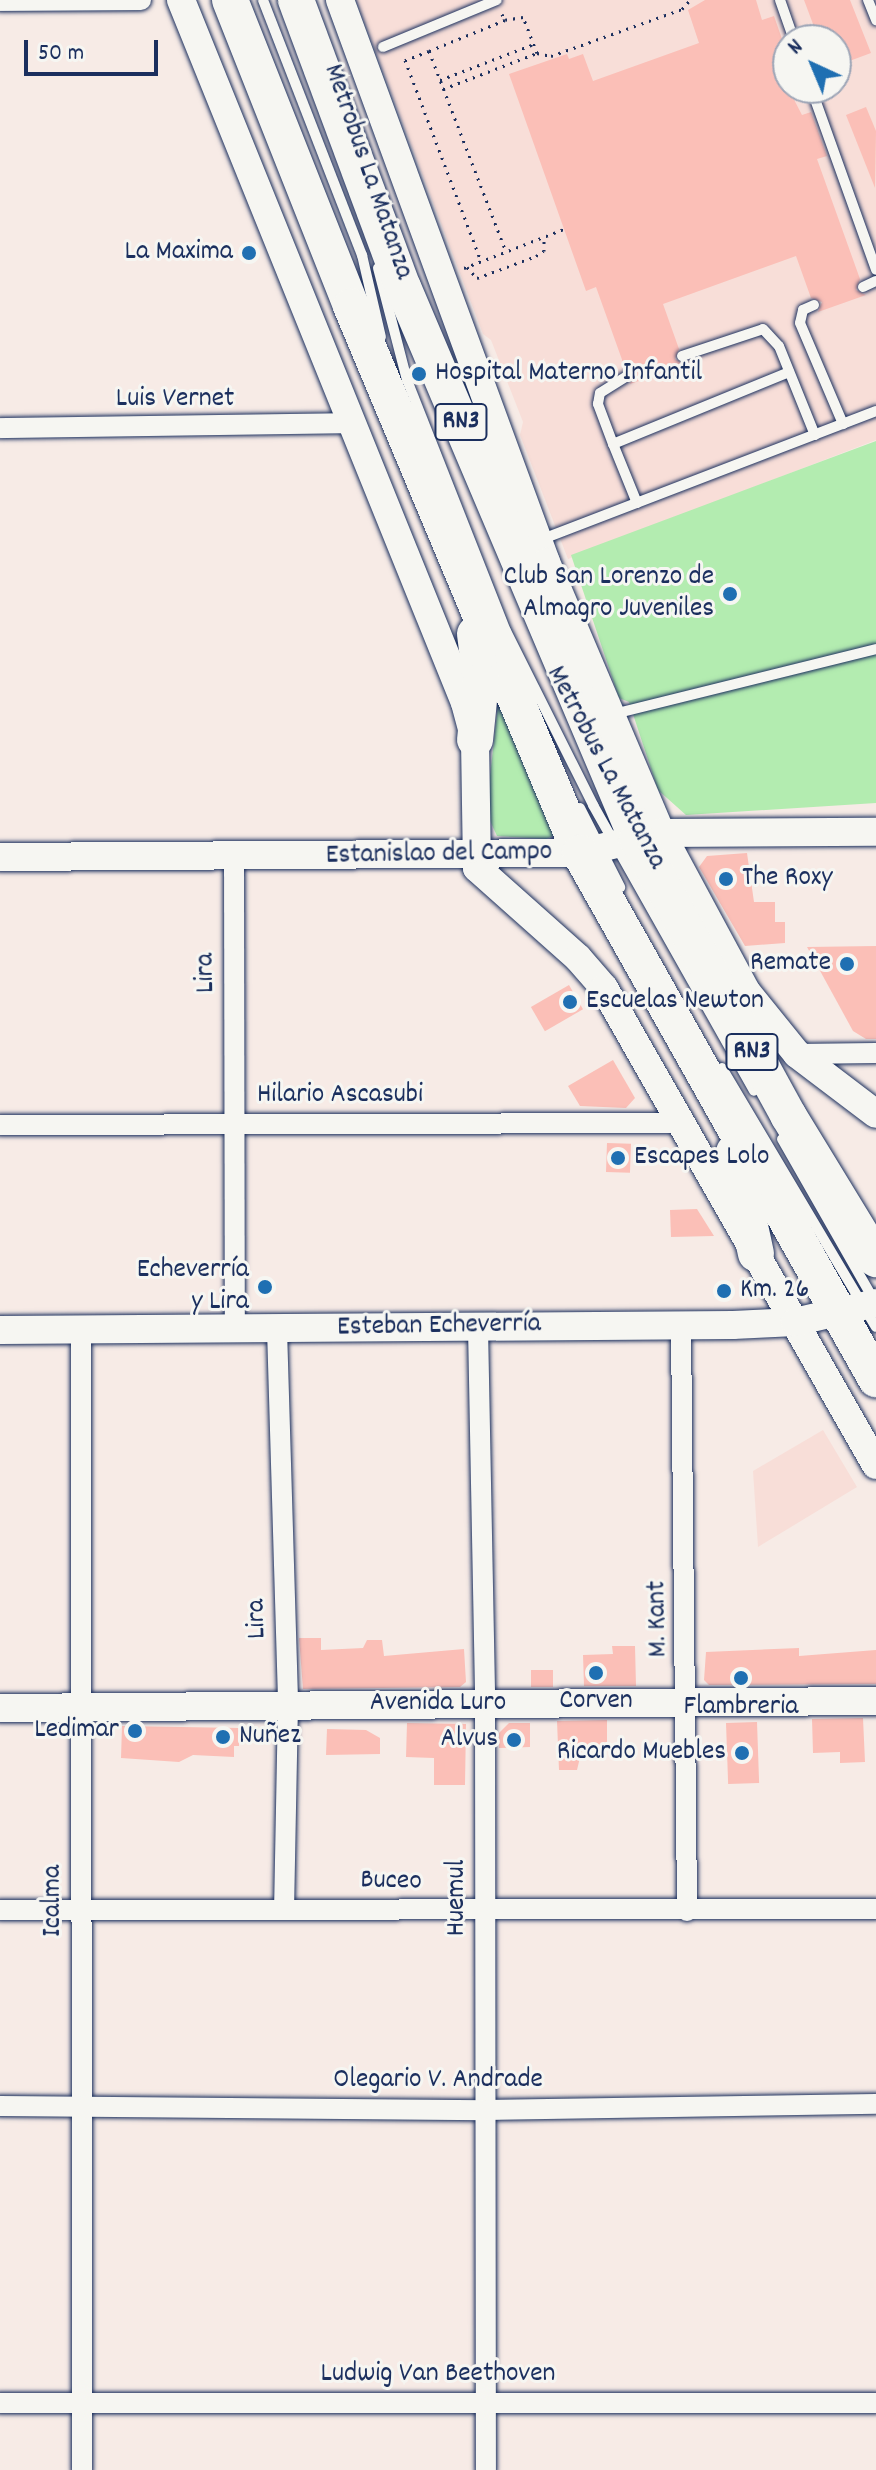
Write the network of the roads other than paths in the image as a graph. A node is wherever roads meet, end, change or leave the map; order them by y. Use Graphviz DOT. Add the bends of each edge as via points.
graph roads {
  1 [pos="141,0"];
  2 [pos="181,0"];
  3 [pos="230,0"];
  4 [pos="263,0"];
  5 [pos="296,0"];
  6 [pos="340,0"];
  7 [pos="497,0"];
  8 [pos="780,0"];
  9 [pos="868,0"];
  10 [pos="0,1"];
  11 [pos="876,20"];
  12 [pos="788,24"];
  13 [pos="383,47"];
  14 [pos="817,104"];
  15 [pos="330,133"];
  16 [pos="876,270"];
  17 [pos="876,281"];
  18 [pos="863,287"];
  19 [pos="814,305"];
  20 [pos="682,356"];
  21 [pos="789,372"];
  22 [pos="627,376"];
  23 [pos="876,411"];
  24 [pos="350,423"];
  25 [pos="843,424"];
  26 [pos="0,428"];
  27 [pos="815,435"];
  28 [pos="613,444"];
  29 [pos="637,503"];
  30 [pos="448,540"];
  31 [pos="538,541"];
  32 [pos="876,649"];
  33 [pos="608,715"];
  34 [pos="475,740"];
  35 [pos="876,832"];
  36 [pos="619,844"];
  37 [pos="473,855"];
  38 [pos="0,857"];
  39 [pos="234,857"];
  40 [pos="746,991"];
  41 [pos="711,1050"];
  42 [pos="876,1053"];
  43 [pos="797,1054"];
  44 [pos="774,1113"];
  45 [pos="876,1114"];
  46 [pos="726,1115"];
  47 [pos="680,1123"];
  48 [pos="237,1124"];
  49 [pos="0,1125"];
  50 [pos="756,1254"];
  51 [pos="876,1259"];
  52 [pos="867,1309"];
  53 [pos="795,1322"];
  54 [pos="681,1325"];
  55 [pos="478,1327"];
  56 [pos="235,1329"];
  57 [pos="277,1329"];
  58 [pos="0,1330"];
  59 [pos="81,1332"];
  60 [pos="876,1379"];
  61 [pos="876,1465"];
  62 [pos="876,1701"];
  63 [pos="485,1703"];
  64 [pos="288,1704"];
  65 [pos="84,1706"];
  66 [pos="688,1706"];
  67 [pos="0,1708"];
  68 [pos="284,1907"];
  69 [pos="82,1909"];
  70 [pos="876,1909"];
  71 [pos="0,1910"];
  72 [pos="687,1911"];
  73 [pos="486,1912"];
  74 [pos="876,2104"];
  75 [pos="0,2106"];
  76 [pos="83,2108"];
  77 [pos="486,2110"];
  78 [pos="82,2402"];
  79 [pos="0,2403"];
  80 [pos="876,2403"];
  81 [pos="485,2404"];
  82 [pos="82,2470"];
  83 [pos="486,2470"];
  1 -- 10 [label="street"];
  2 -- 24 [label="street"];
  3 -- 30 [label="highway, RN3"];
  4 -- 36 [label="lane, Metrobus La Matanza" via="362,255 390,373"];
  5 -- 36 [label="highway, RN3"];
  6 -- 31 [label="street"];
  7 -- 13 [label="lane"];
  8 -- 12 [label="lane"];
  9 -- 11 [label="lane"];
  14 -- 16 [label="lane"];
  15 -- 36 [label="lane, Metrobus La Matanza" via="375,251 407,380 506,631"];
  17 -- 18 [label="lane"];
  19 -- 25 [label="lane" via="803,310 800,323"];
  20 -- 21 [label="lane" via="763,329 773,335"];
  21 -- 27 [label="lane"];
  21 -- 28 [label="lane"];
  22 -- 28 [label="lane" via="600,393 598,404"];
  23 -- 25 [label="lane"];
  24 -- 26 [label="street, Luis Vernet"];
  24 -- 34 [label="street" via="450,662"];
  25 -- 27 [label="lane"];
  27 -- 29 [label="lane"];
  28 -- 29 [label="lane"];
  29 -- 31 [label="lane"];
  30 -- 34 [label="highway" via="478,648"];
  30 -- 36 [label="highway, RN3"];
  31 -- 33 [label="street"];
  32 -- 33 [label="lane"];
  33 -- 36 [label="street"];
  34 -- 37 [label="street"];
  35 -- 36 [label="street, Estanislao del Campo"];
  36 -- 37 [label="street, Estanislao del Campo"];
  36 -- 40 [label="street"];
  36 -- 44 [label="highway, RN3"];
  36 -- 46 [label="highway, RN3" via="620,907"];
  37 -- 39 [label="street, Estanislao del Campo"];
  37 -- 47 [label="street" via="484,878 593,972"];
  38 -- 39 [label="street, Estanislao del Campo"];
  39 -- 48 [label="street, Lira"];
  40 -- 43 [label="street"];
  40 -- 44 [label="highway"];
  41 -- 52 [label="lane"];
  42 -- 43 [label="street"];
  43 -- 45 [label="street"];
  44 -- 51 [label="highway, RN3"];
  44 -- 52 [label="lane"];
  46 -- 50 [label="highway"];
  46 -- 52 [label="highway, RN3"];
  47 -- 48 [label="street, Hilario Ascasubi"];
  47 -- 50 [label="street"];
  48 -- 49 [label="street, Hilario Ascasubi"];
  48 -- 56 [label="street, Lira"];
  50 -- 53 [label="street"];
  52 -- 53 [label="street, Esteban Echeverría"];
  52 -- 60 [label="highway, RN3"];
  53 -- 54 [label="street, Esteban Echeverría"];
  53 -- 61 [label="street"];
  54 -- 55 [label="street, Esteban Echeverría"];
  54 -- 66 [label="street, M. Kant"];
  55 -- 57 [label="street, Esteban Echeverría"];
  55 -- 63 [label="street, Huemul"];
  56 -- 57 [label="street, Esteban Echeverría"];
  56 -- 59 [label="street, Esteban Echeverría"];
  57 -- 64 [label="street, Lira"];
  58 -- 59 [label="street, Esteban Echeverría"];
  59 -- 65 [label="street, Icalma"];
  62 -- 66 [label="street, Avenida Luro"];
  63 -- 64 [label="street, Avenida Luro"];
  63 -- 66 [label="street, Avenida Luro"];
  63 -- 73 [label="street, Huemul"];
  64 -- 65 [label="street, Avenida Luro"];
  64 -- 68 [label="street, Lira"];
  65 -- 67 [label="street, Avenida Luro"];
  65 -- 69 [label="street, Icalma"];
  66 -- 72 [label="street, M. Kant"];
  68 -- 69 [label="street, Buceo"];
  68 -- 73 [label="street, Buceo"];
  69 -- 71 [label="street, Buceo"];
  69 -- 76 [label="street, Icalma"];
  70 -- 72 [label="street, Buceo"];
  72 -- 73 [label="street, Buceo"];
  73 -- 77 [label="street, Huemul"];
  74 -- 77 [label="street, Olegario V. Andrade"];
  75 -- 76 [label="street, Olegario V. Andrade"];
  76 -- 77 [label="street, Olegario V. Andrade"];
  76 -- 78 [label="street, Icalma"];
  77 -- 81 [label="street, Huemul"];
  78 -- 79 [label="street, Ludwig Van Beethoven"];
  78 -- 81 [label="street, Ludwig Van Beethoven"];
  78 -- 82 [label="street, Icalma"];
  80 -- 81 [label="street, Ludwig Van Beethoven"];
  81 -- 83 [label="street, Huemul"];
}
